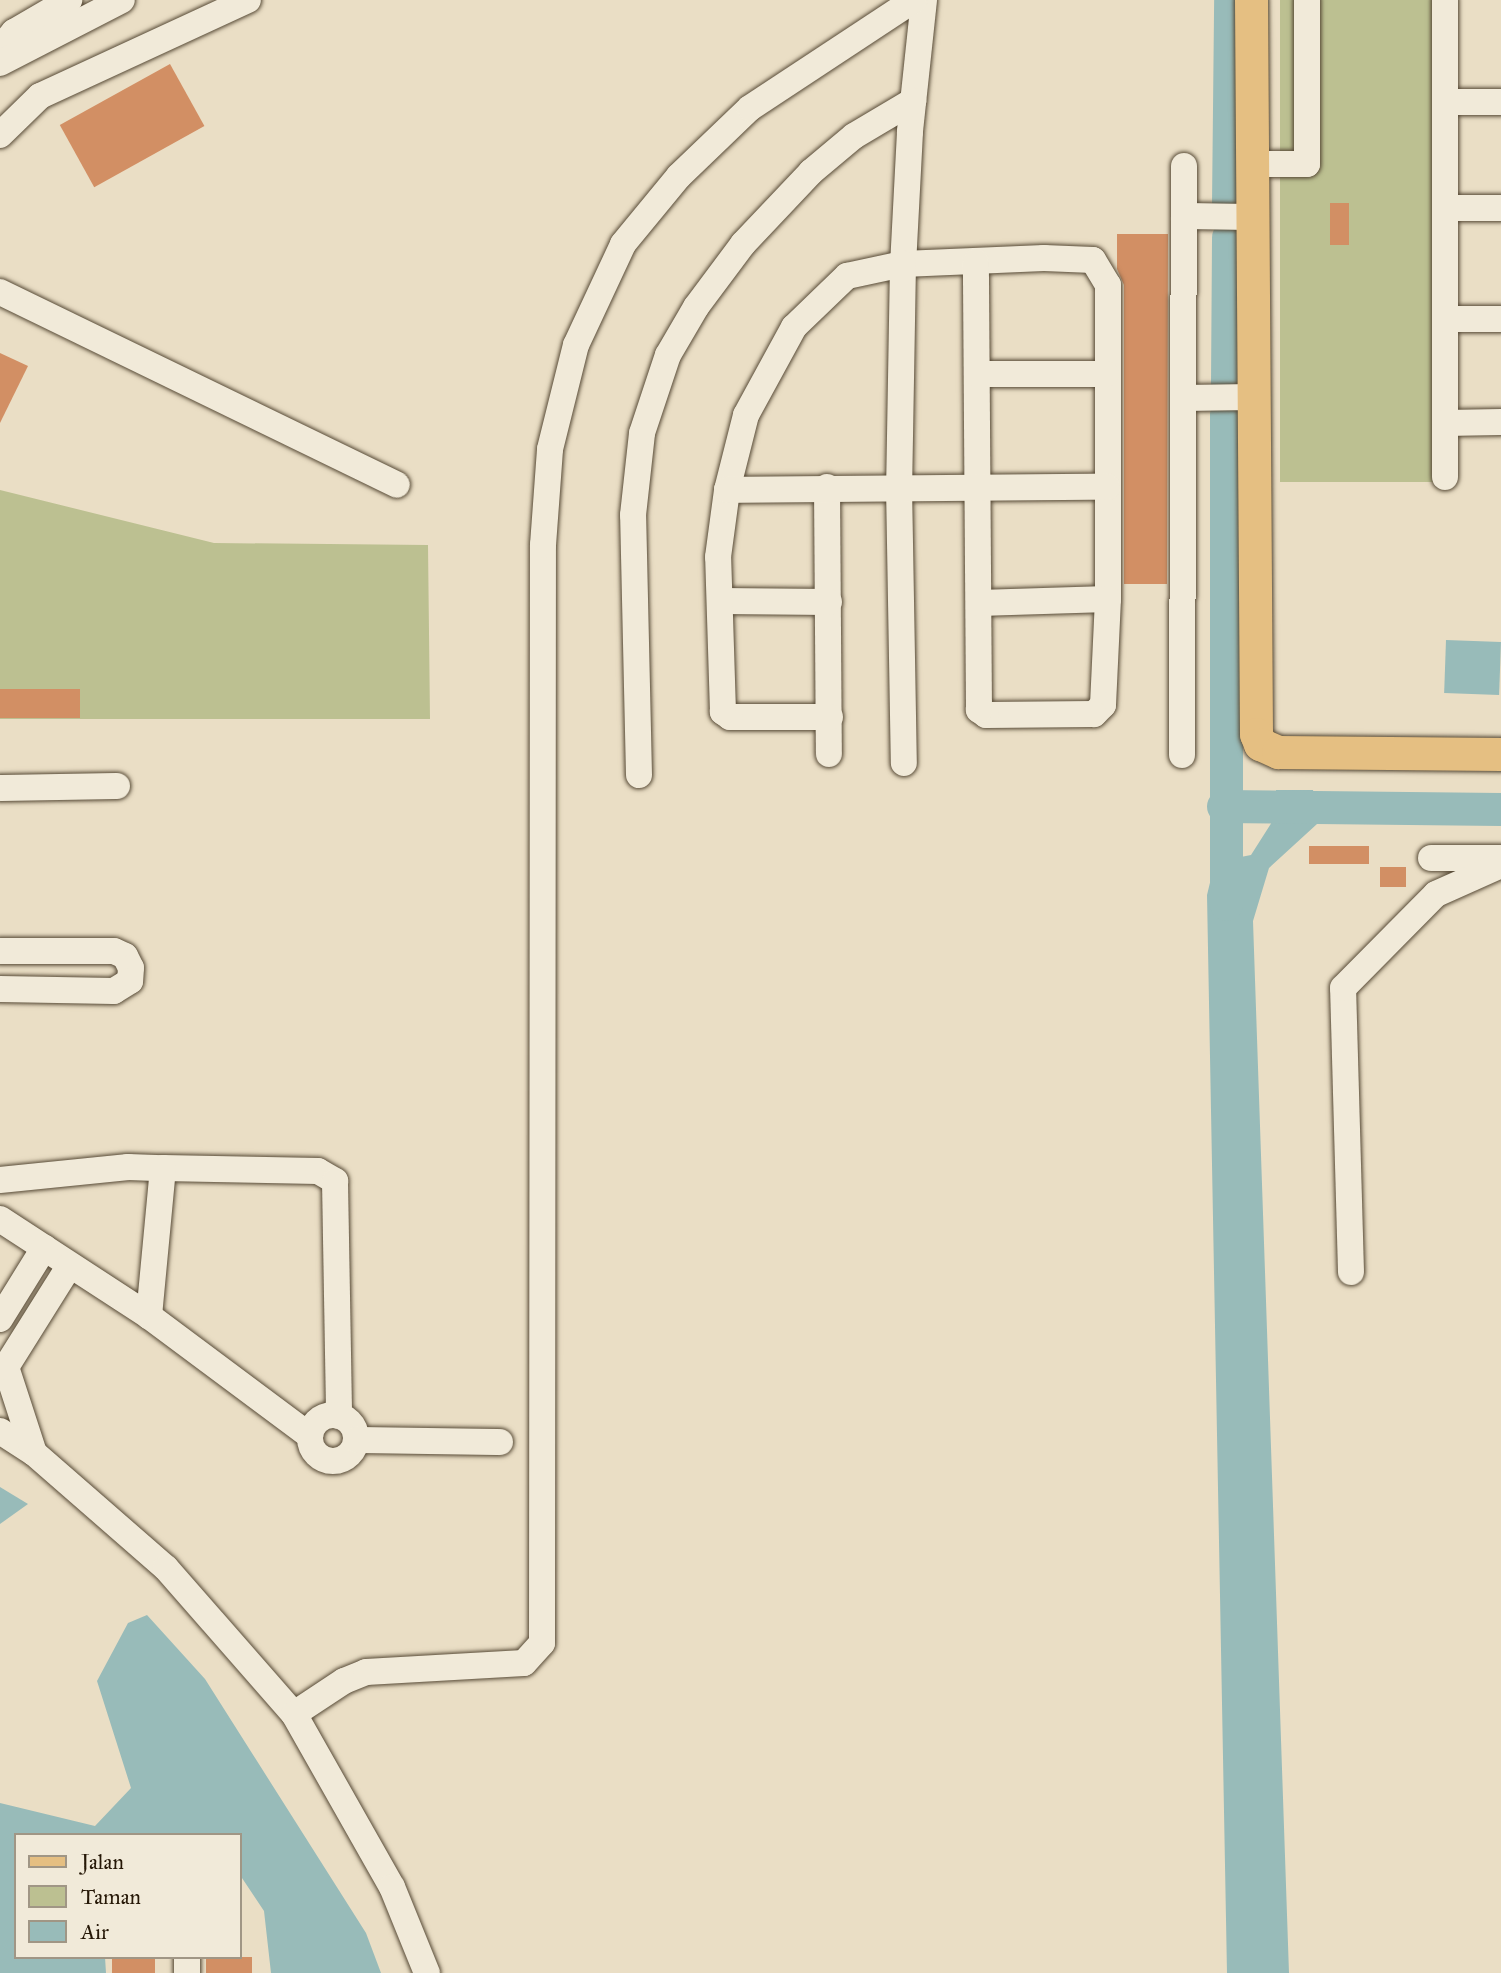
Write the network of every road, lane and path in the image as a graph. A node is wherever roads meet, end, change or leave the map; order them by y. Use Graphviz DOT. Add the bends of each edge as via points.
graph roads {
  1 [pos="69,0"];
  2 [pos="122,0"];
  3 [pos="248,0"];
  4 [pos="914,0"];
  5 [pos="924,0"];
  6 [pos="1251,0"];
  7 [pos="1307,0"];
  8 [pos="1445,0"];
  9 [pos="0,49"];
  10 [pos="0,63"];
  11 [pos="913,101"];
  12 [pos="1445,102"];
  13 [pos="1501,102"];
  14 [pos="0,135"];
  15 [pos="1252,164"];
  16 [pos="1184,166"];
  17 [pos="1445,208"];
  18 [pos="1501,208"];
  19 [pos="1184,216"];
  20 [pos="1252,217"];
  21 [pos="976,262"];
  22 [pos="903,264"];
  23 [pos="0,292"];
  24 [pos="1445,319"];
  25 [pos="1501,319"];
  26 [pos="977,374"];
  27 [pos="1106,374"];
  28 [pos="1253,397"];
  29 [pos="1183,398"];
  30 [pos="1501,422"];
  31 [pos="1445,423"];
  32 [pos="1445,477"];
  33 [pos="397,485"];
  34 [pos="899,486"];
  35 [pos="977,486"];
  36 [pos="827,487"];
  37 [pos="1107,487"];
  38 [pos="727,490"];
  39 [pos="1108,599"];
  40 [pos="721,601"];
  41 [pos="829,602"];
  42 [pos="979,603"];
  43 [pos="830,718"];
  44 [pos="829,754"];
  45 [pos="1501,754"];
  46 [pos="1182,755"];
  47 [pos="904,763"];
  48 [pos="639,775"];
  49 [pos="117,786"];
  50 [pos="0,788"];
  51 [pos="1431,858"];
  52 [pos="1501,858"];
  53 [pos="1501,865"];
  54 [pos="0,951"];
  55 [pos="0,989"];
  56 [pos="163,1168"];
  57 [pos="0,1180"];
  58 [pos="0,1219"];
  59 [pos="44,1248"];
  60 [pos="70,1265"];
  61 [pos="1352,1272"];
  62 [pos="149,1316"];
  63 [pos="0,1320"];
  64 [pos="339,1416"];
  65 [pos="0,1432"];
  66 [pos="310,1436"];
  67 [pos="356,1440"];
  68 [pos="500,1442"];
  69 [pos="34,1453"];
  70 [pos="294,1714"];
  71 [pos="427,1973"];
  1 -- 9 [label="street" via="14,33"];
  2 -- 10 [label="street"];
  3 -- 14 [label="street" via="40,96"];
  4 -- 70 [label="street" via="750,108 679,176 623,244 576,345 550,449 543,545 542,1643 524,1663 366,1672"];
  5 -- 11 [label="street"];
  6 -- 15 [label="main road"];
  7 -- 15 [label="street" via="1307,164"];
  8 -- 12 [label="street"];
  11 -- 22 [label="street"];
  11 -- 48 [label="street" via="854,136 811,172 743,244 696,307 668,355 642,433 633,515"];
  12 -- 13 [label="street"];
  12 -- 17 [label="street"];
  15 -- 20 [label="main road"];
  16 -- 19 [label="street"];
  17 -- 18 [label="street"];
  17 -- 24 [label="street"];
  19 -- 20 [label="street"];
  19 -- 29 [label="street"];
  20 -- 28 [label="main road"];
  21 -- 22 [label="street"];
  21 -- 26 [label="street"];
  21 -- 27 [label="street" via="1093,260 1108,285"];
  22 -- 34 [label="street"];
  22 -- 38 [label="street" via="847,276 794,327 746,415"];
  23 -- 33 [label="street"];
  24 -- 25 [label="street"];
  24 -- 31 [label="street"];
  26 -- 27 [label="street"];
  26 -- 35 [label="street"];
  27 -- 37 [label="street"];
  28 -- 29 [label="street"];
  28 -- 45 [label="main road" via="1256,734 1260,744 1286,752"];
  29 -- 46 [label="street"];
  30 -- 31 [label="street"];
  31 -- 32 [label="street"];
  34 -- 35 [label="street"];
  34 -- 36 [label="street"];
  34 -- 47 [label="street"];
  35 -- 37 [label="street"];
  35 -- 42 [label="street"];
  36 -- 38 [label="street"];
  36 -- 41 [label="street"];
  37 -- 39 [label="street"];
  38 -- 40 [label="street" via="719,557"];
  39 -- 42 [label="street"];
  39 -- 42 [label="street" via="1103,705 1094,714 982,713"];
  40 -- 41 [label="street"];
  40 -- 43 [label="street" via="722,709 726,715"];
  41 -- 43 [label="street"];
  43 -- 44 [label="street"];
  49 -- 50 [label="street"];
  51 -- 52 [label="street"];
  53 -- 61 [label="street" via="1436,894 1343,988"];
  54 -- 55 [label="street" via="114,951 125,956 131,968 130,981 114,991"];
  56 -- 57 [label="street" via="128,1167"];
  56 -- 62 [label="street"];
  56 -- 64 [label="street" via="317,1171 335,1181 339,1197"];
  58 -- 59 [label="street"];
  59 -- 60 [label="street"];
  59 -- 63 [label="street"];
  60 -- 62 [label="street"];
  60 -- 69 [label="street" via="6,1367"];
  62 -- 66 [label="street"];
  64 -- 66 [label="street" via="323,1417"];
  64 -- 67 [label="street" via="352,1425"];
  65 -- 69 [label="street"];
  66 -- 67 [label="street" via="314,1451 327,1460 349,1454"];
  67 -- 68 [label="street"];
  69 -- 70 [label="street" via="166,1568"];
  70 -- 71 [label="street" via="392,1887"];
}
